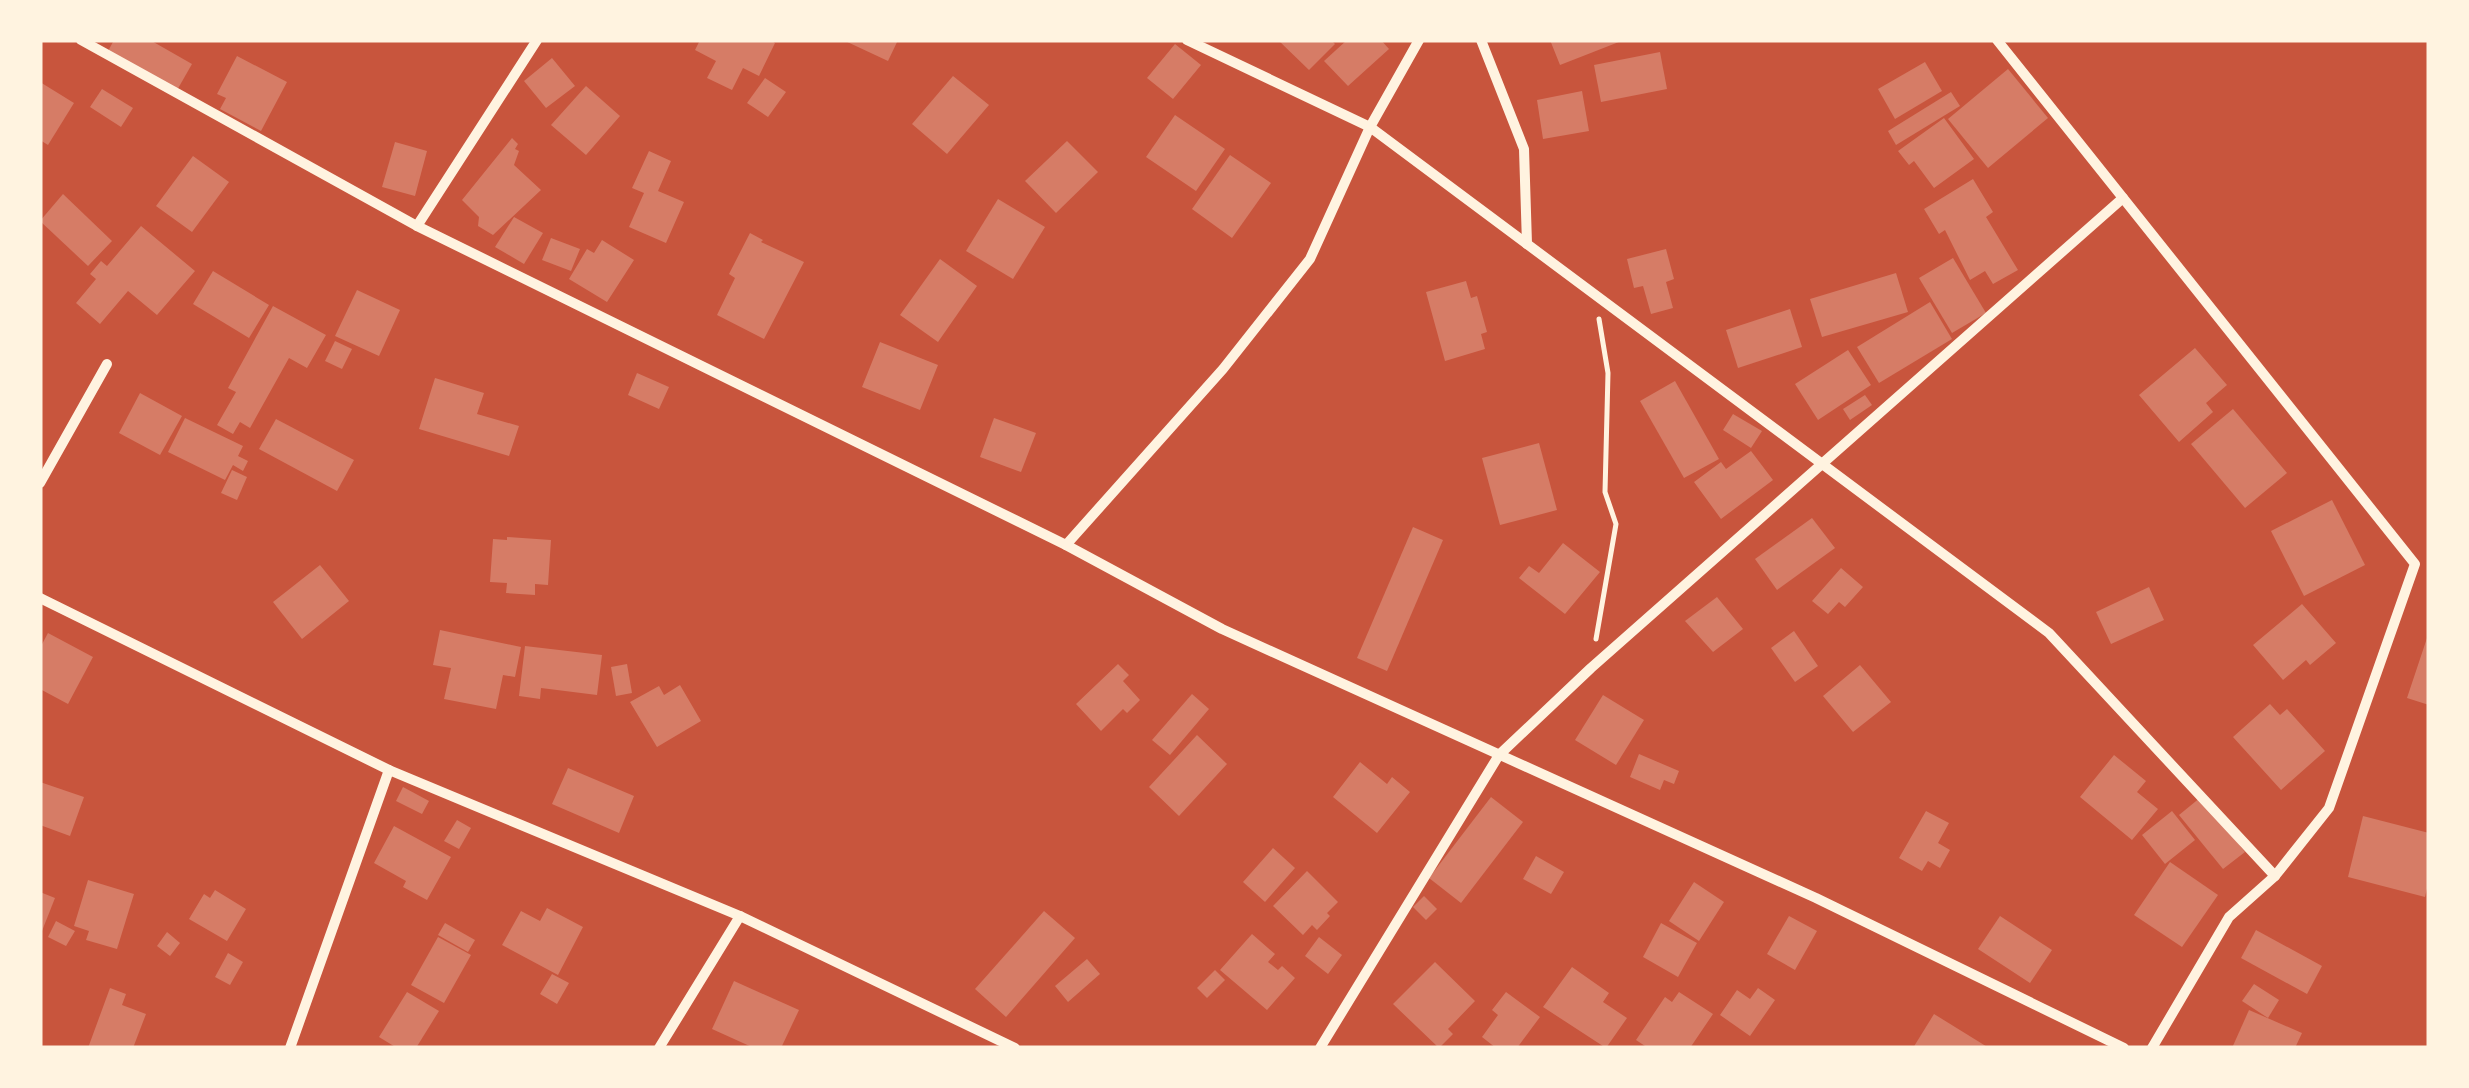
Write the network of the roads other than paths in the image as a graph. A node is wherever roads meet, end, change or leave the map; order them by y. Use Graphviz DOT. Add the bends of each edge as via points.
graph roads {
  1 [pos="81,40"];
  2 [pos="537,40"];
  3 [pos="1187,40"];
  4 [pos="1419,40"];
  5 [pos="1481,40"];
  6 [pos="1997,40"];
  7 [pos="1370,128"];
  8 [pos="2123,198"];
  9 [pos="417,226"];
  10 [pos="1527,244"];
  11 [pos="107,364"];
  12 [pos="1824,465"];
  13 [pos="40,483"];
  14 [pos="1066,545"];
  15 [pos="40,598"];
  16 [pos="1499,754"];
  17 [pos="389,770"];
  18 [pos="2275,876"];
  19 [pos="740,916"];
  20 [pos="290,1048"];
  21 [pos="659,1048"];
  22 [pos="1015,1048"];
  23 [pos="1320,1048"];
  24 [pos="2124,1048"];
  25 [pos="2152,1048"];
  1 -- 9 [label="street"];
  2 -- 9 [label="street"];
  3 -- 7 [label="street"];
  4 -- 7 [label="street"];
  5 -- 10 [label="street" via="1524,149"];
  6 -- 8 [label="street"];
  7 -- 10 [label="street"];
  7 -- 14 [label="street" via="1310,259 1223,369"];
  8 -- 12 [label="street"];
  8 -- 18 [label="street" via="2415,564 2329,808"];
  9 -- 14 [label="street"];
  10 -- 12 [label="street"];
  11 -- 13 [label="street"];
  12 -- 16 [label="street"];
  12 -- 18 [label="street" via="2049,633"];
  14 -- 16 [label="street" via="1222,629"];
  15 -- 17 [label="street"];
  16 -- 23 [label="street"];
  16 -- 24 [label="street"];
  17 -- 19 [label="street"];
  17 -- 20 [label="street"];
  18 -- 25 [label="street" via="2229,916"];
  19 -- 21 [label="street"];
  19 -- 22 [label="street"];
}
